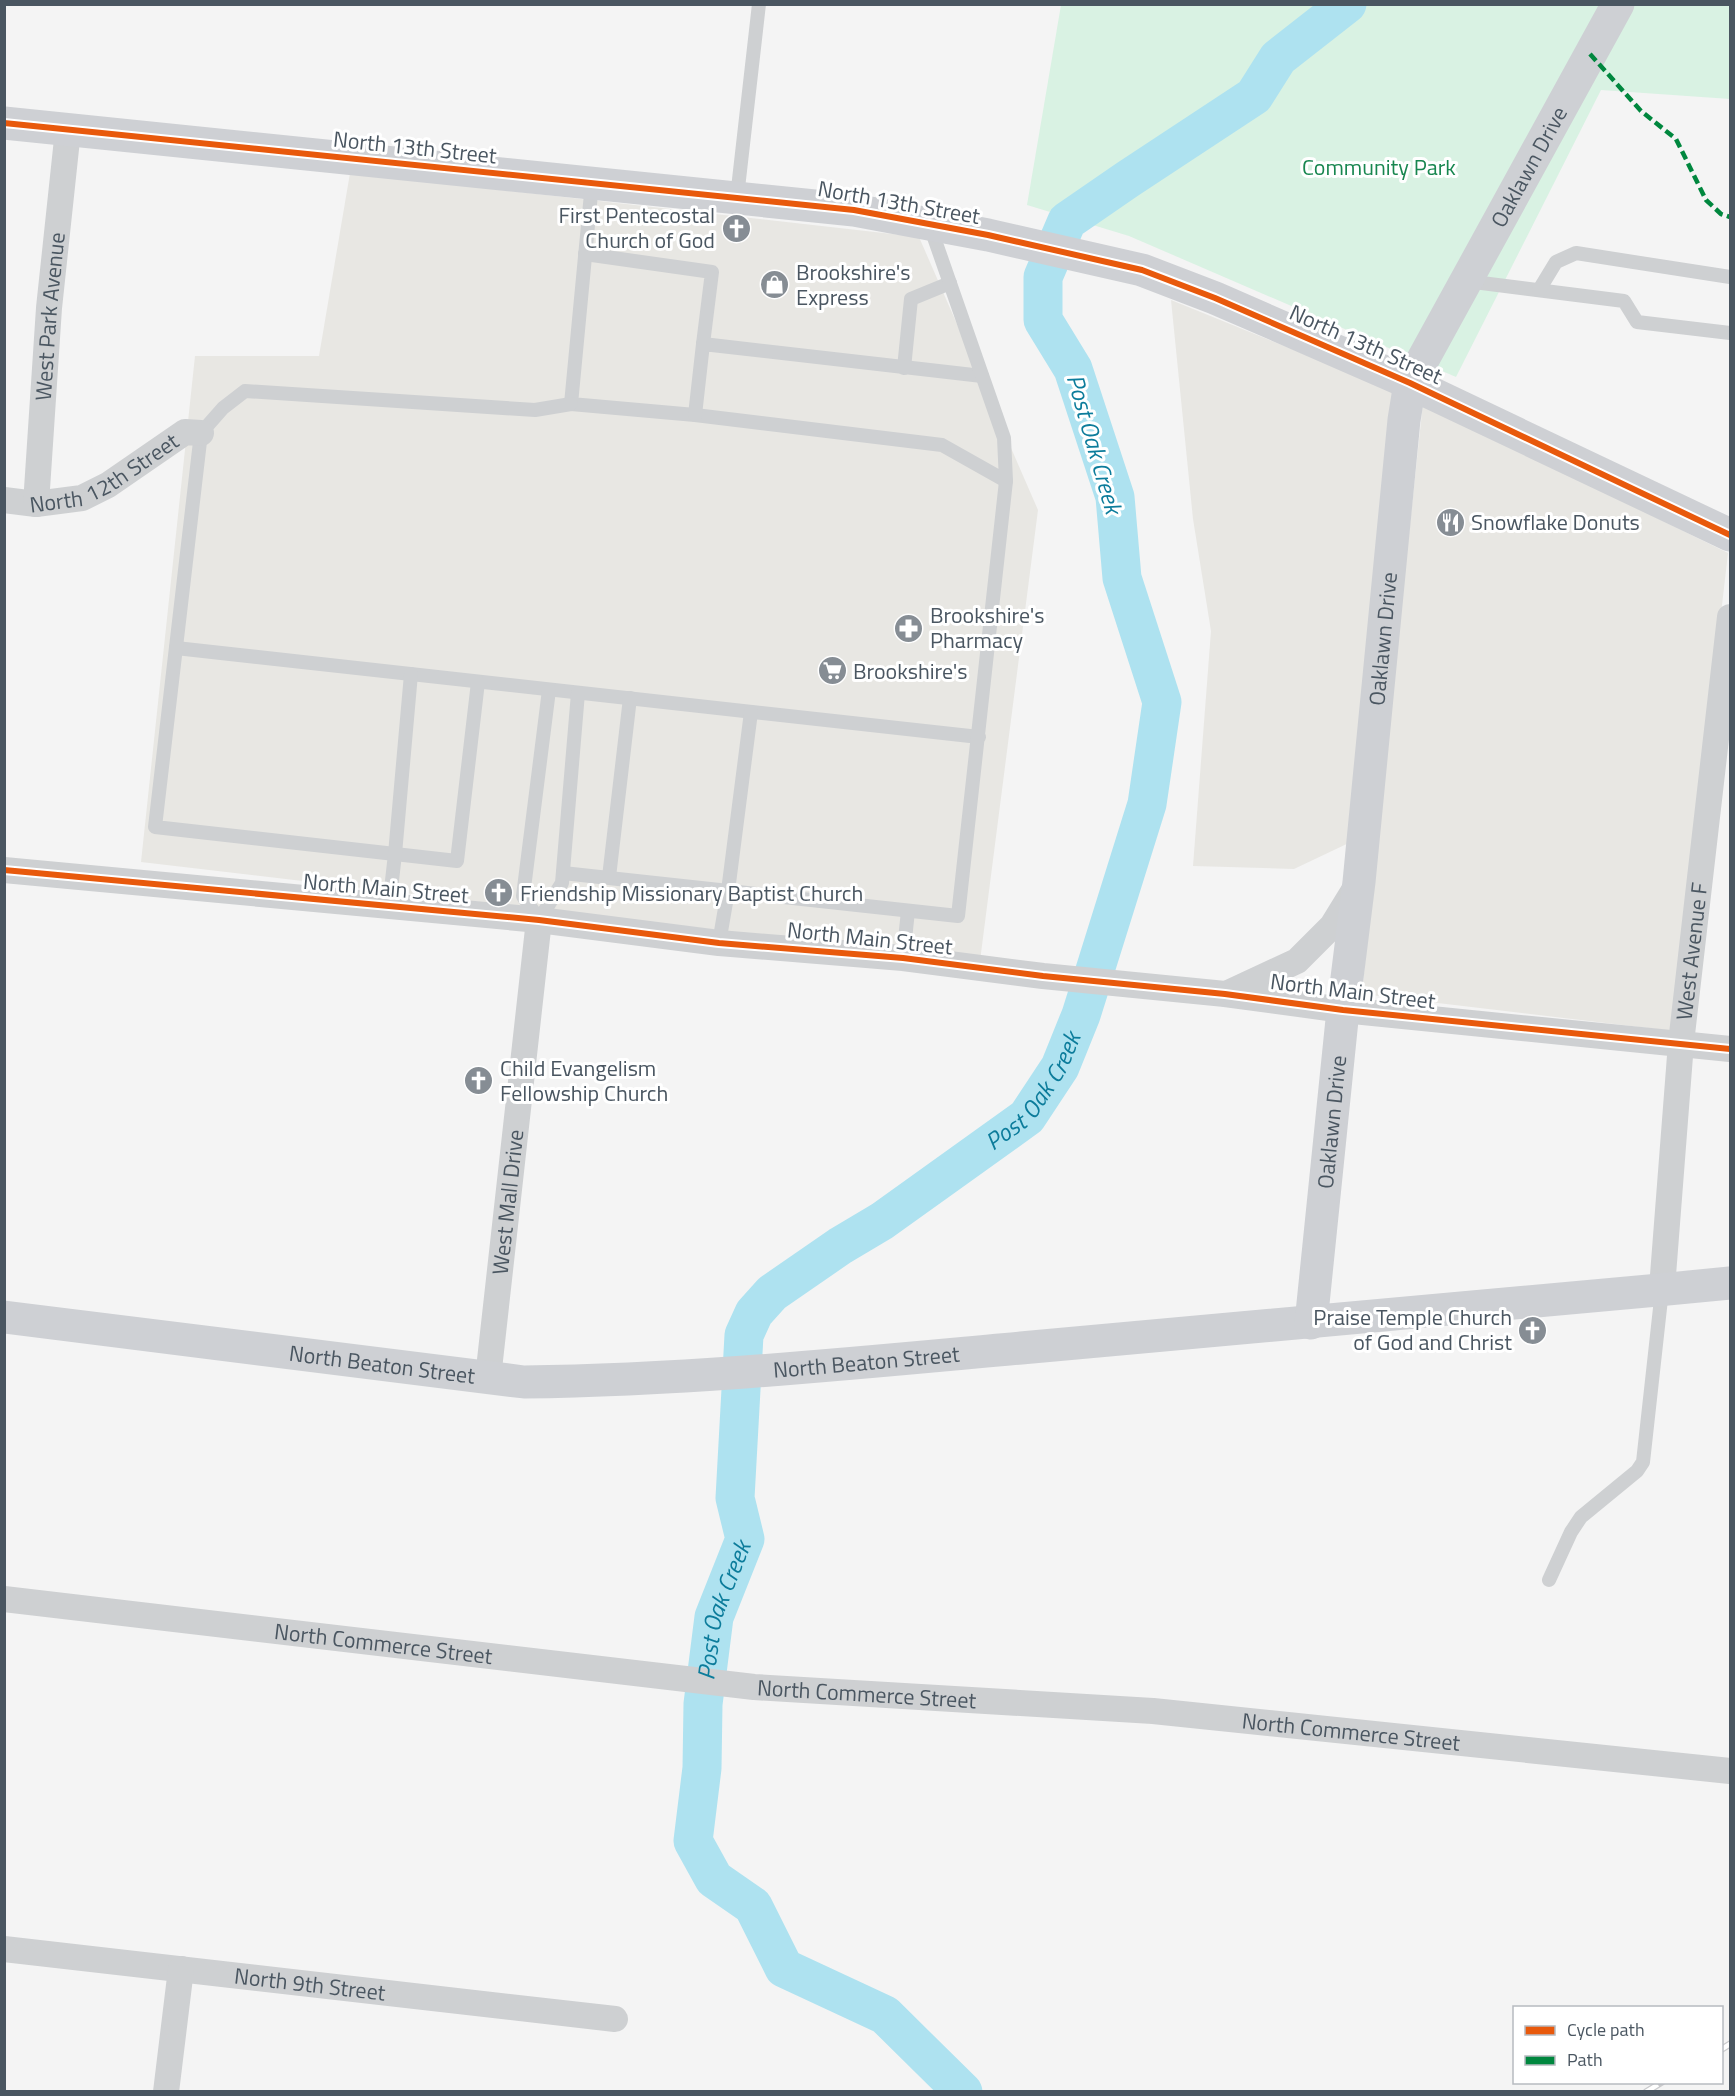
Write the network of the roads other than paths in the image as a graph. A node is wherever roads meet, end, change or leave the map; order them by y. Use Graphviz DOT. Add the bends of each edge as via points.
graph roads {
  1 [pos="759,4"];
  2 [pos="1617,4"];
  3 [pos="4,123"];
  4 [pos="68,130"];
  5 [pos="592,183"];
  6 [pos="737,197"];
  7 [pos="930,224"];
  8 [pos="585,254"];
  9 [pos="1731,277"];
  10 [pos="1466,281"];
  11 [pos="950,283"];
  12 [pos="1539,290"];
  13 [pos="1731,333"];
  14 [pos="703,344"];
  15 [pos="904,368"];
  16 [pos="982,376"];
  17 [pos="1410,382"];
  18 [pos="571,404"];
  19 [pos="695,415"];
  20 [pos="201,433"];
  21 [pos="1006,481"];
  22 [pos="4,500"];
  23 [pos="36,504"];
  24 [pos="1731,535"];
  25 [pos="1731,617"];
  26 [pos="176,648"];
  27 [pos="411,674"];
  28 [pos="478,682"];
  29 [pos="549,690"];
  30 [pos="578,693"];
  31 [pos="630,698"];
  32 [pos="751,712"];
  33 [pos="979,737"];
  34 [pos="395,854"];
  35 [pos="4,870"];
  36 [pos="562,873"];
  37 [pos="609,878"];
  38 [pos="1359,882"];
  39 [pos="728,891"];
  40 [pos="389,907"];
  41 [pos="908,911"];
  42 [pos="539,920"];
  43 [pos="719,943"];
  44 [pos="903,958"];
  45 [pos="1225,994"];
  46 [pos="1343,1010"];
  47 [pos="1681,1043"];
  48 [pos="1731,1049"];
  49 [pos="1731,1283"];
  50 [pos="1662,1288"];
  51 [pos="4,1317"];
  52 [pos="1311,1323"];
  53 [pos="488,1378"];
  54 [pos="1550,1580"];
  55 [pos="4,1599"];
  56 [pos="1731,1771"];
  57 [pos="4,1949"];
  58 [pos="181,1969"];
  59 [pos="615,2019"];
  60 [pos="166,2091"];
  1 -- 6 [label="lane"];
  2 -- 10 [label="street, Oaklawn Drive"];
  3 -- 4 [label="street, North 13th Street"];
  4 -- 5 [label="street, North 13th Street"];
  4 -- 23 [label="street, West Park Avenue" via="49,308"];
  5 -- 6 [label="street, North 13th Street"];
  5 -- 8 [label="lane"];
  6 -- 7 [label="street, North 13th Street" via="854,210"];
  7 -- 11 [label="lane"];
  7 -- 17 [label="street, North 13th Street" via="1142,270"];
  8 -- 14 [label="lane" via="712,272"];
  8 -- 18 [label="lane"];
  9 -- 12 [label="lane" via="1576,253 1556,262"];
  10 -- 12 [label="lane"];
  10 -- 17 [label="street, Oaklawn Drive"];
  11 -- 15 [label="lane" via="911,299"];
  11 -- 16 [label="lane"];
  12 -- 13 [label="lane" via="1624,301 1637,322"];
  14 -- 15 [label="lane"];
  14 -- 19 [label="lane"];
  15 -- 16 [label="lane"];
  16 -- 21 [label="lane" via="1004,438"];
  17 -- 24 [label="street, North 13th Street"];
  17 -- 38 [label="street, Oaklawn Drive"];
  18 -- 19 [label="lane"];
  18 -- 20 [label="lane" via="535,410 245,391"];
  19 -- 21 [label="lane" via="942,445"];
  20 -- 23 [label="street, North 12th Street" via="185,432 108,485 82,498"];
  20 -- 26 [label="lane"];
  21 -- 33 [label="lane"];
  22 -- 23 [label="street, North 12th Street"];
  25 -- 47 [label="street, West Avenue F"];
  26 -- 27 [label="lane"];
  26 -- 34 [label="lane" via="155,827"];
  27 -- 28 [label="lane"];
  27 -- 34 [label="lane"];
  28 -- 29 [label="lane"];
  28 -- 34 [label="lane" via="457,861"];
  29 -- 30 [label="lane"];
  29 -- 42 [label="lane" via="523,896"];
  30 -- 31 [label="lane"];
  30 -- 36 [label="lane"];
  31 -- 32 [label="lane"];
  31 -- 37 [label="lane"];
  32 -- 33 [label="lane"];
  32 -- 39 [label="lane"];
  33 -- 41 [label="lane" via="958,916"];
  34 -- 40 [label="lane"];
  35 -- 40 [label="street, North Main Street"];
  36 -- 37 [label="lane"];
  36 -- 42 [label="lane" via="562,883"];
  37 -- 39 [label="lane"];
  38 -- 45 [label="street" via="1332,926 1297,962"];
  38 -- 46 [label="street, Oaklawn Drive"];
  39 -- 41 [label="lane"];
  39 -- 43 [label="lane"];
  40 -- 42 [label="street, North Main Street"];
  41 -- 44 [label="lane"];
  42 -- 43 [label="street, North Main Street"];
  42 -- 53 [label="street, West Mall Drive"];
  43 -- 44 [label="street, North Main Street"];
  44 -- 45 [label="street, North Main Street"];
  45 -- 46 [label="street, North Main Street"];
  46 -- 47 [label="street, North Main Street"];
  46 -- 52 [label="street, Oaklawn Drive"];
  47 -- 48 [label="street, North Main Street"];
  47 -- 50 [label="street, West Avenue F"];
  49 -- 50 [label="street, North Beaton Street"];
  50 -- 52 [label="street, North Beaton Street"];
  50 -- 54 [label="lane" via="1643,1462 1581,1517"];
  51 -- 53 [label="street, North Beaton Street"];
  52 -- 53 [label="street, North Beaton Street" via="603,1381 524,1382"];
  55 -- 56 [label="street, North Commerce Street" via="754,1687 1153,1711"];
  57 -- 58 [label="street, North 9th Street"];
  58 -- 59 [label="street, North 9th Street"];
  58 -- 60 [label="street"];
}
